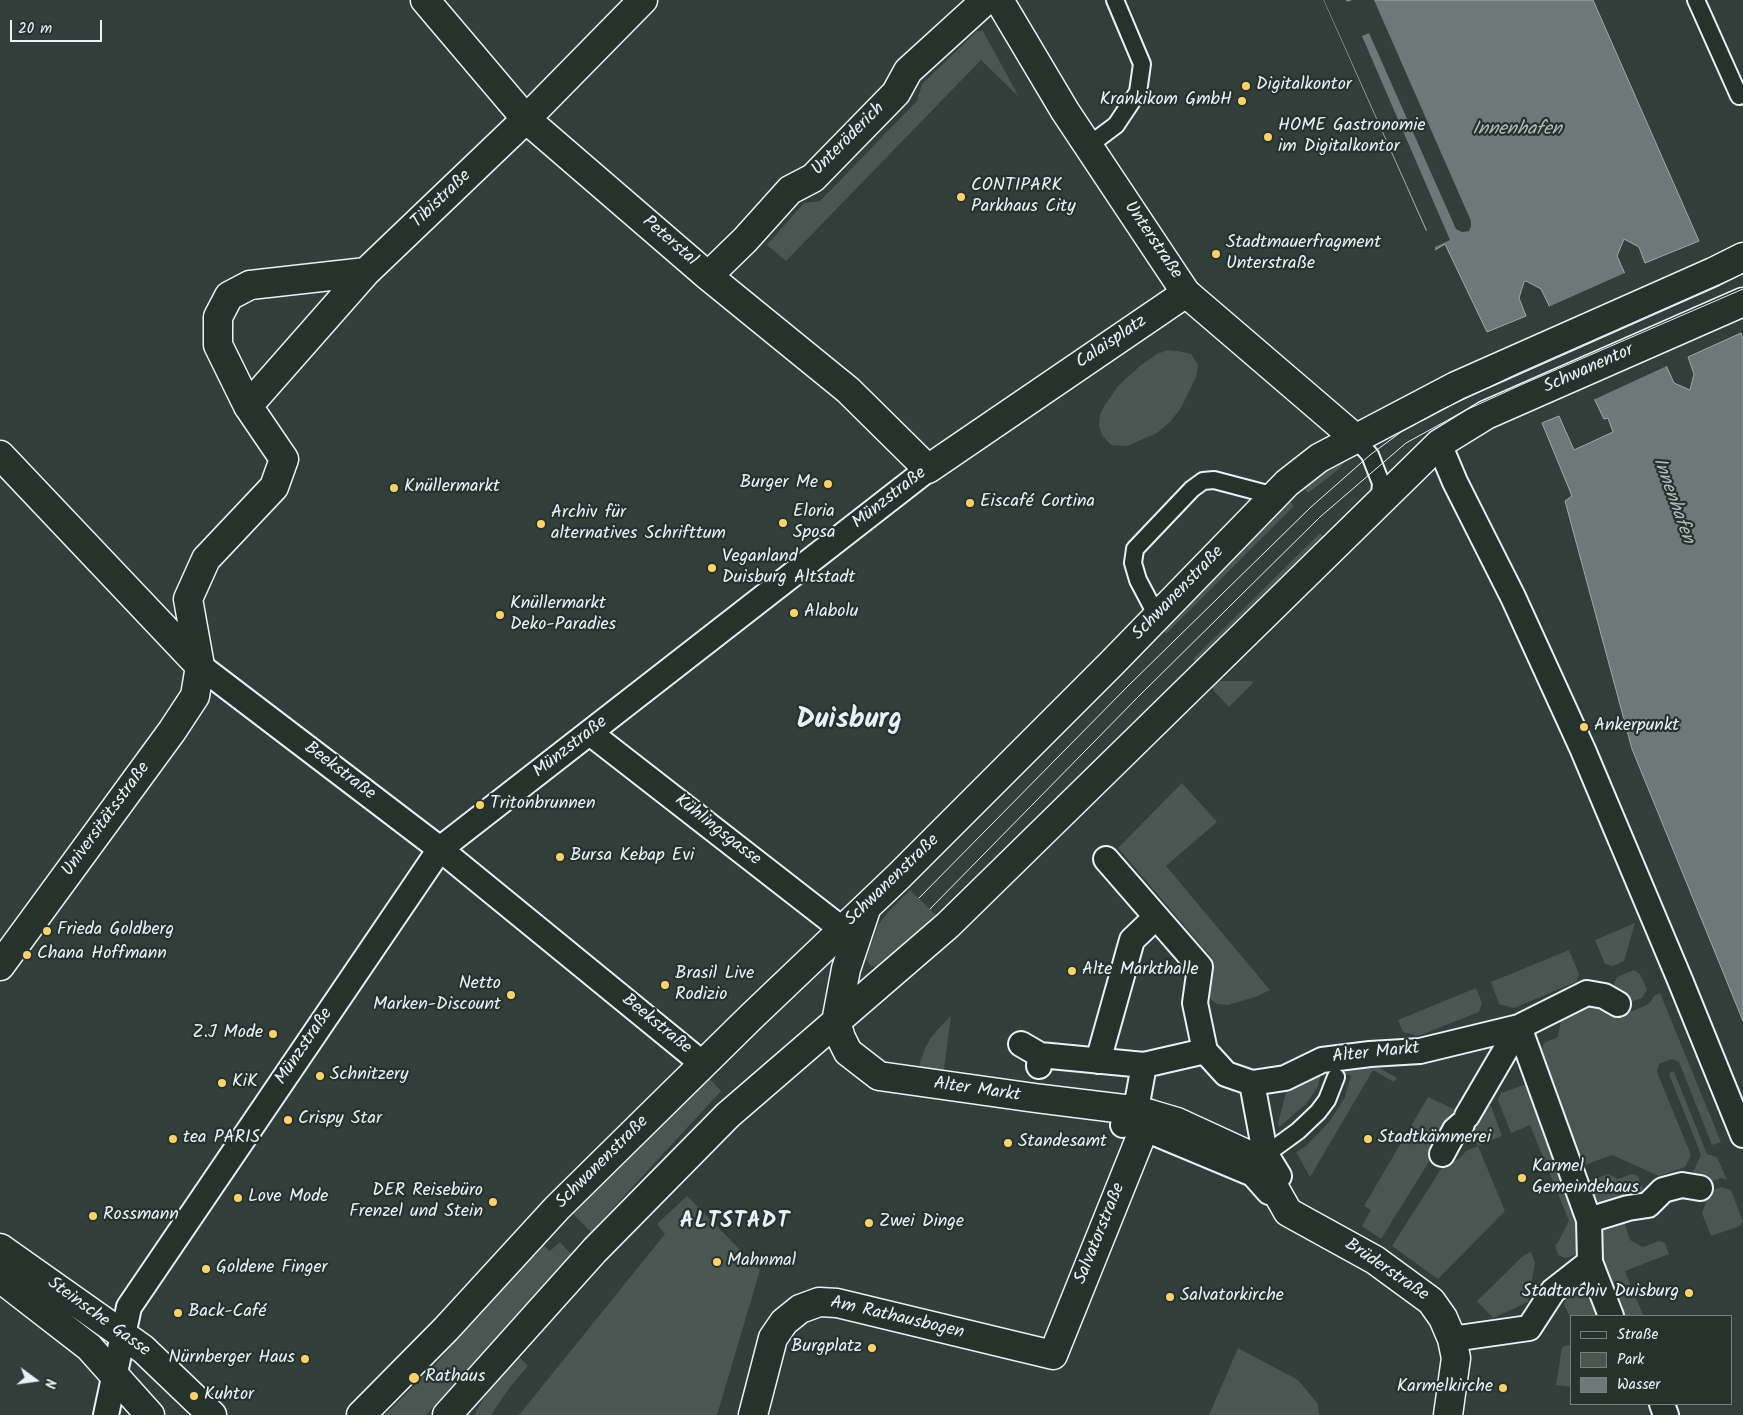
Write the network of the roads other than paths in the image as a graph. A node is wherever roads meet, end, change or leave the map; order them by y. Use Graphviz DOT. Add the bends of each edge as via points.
graph roads {
  1 [pos="425,0"];
  2 [pos="643,0"];
  3 [pos="986,0"];
  4 [pos="999,0"];
  5 [pos="1115,0"];
  6 [pos="1696,0"];
  7 [pos="1739,96"];
  8 [pos="526,119"];
  9 [pos="1088,146"];
  10 [pos="1743,257"];
  11 [pos="366,272"];
  12 [pos="708,276"];
  13 [pos="1186,293"];
  14 [pos="1736,306"];
  15 [pos="1038,394"];
  16 [pos="248,406"];
  17 [pos="1356,438"];
  18 [pos="1439,444"];
  19 [pos="0,455"];
  20 [pos="928,469"];
  21 [pos="1275,496"];
  22 [pos="1368,513"];
  23 [pos="1157,616"];
  24 [pos="200,666"];
  25 [pos="590,733"];
  26 [pos="440,848"];
  27 [pos="1106,859"];
  28 [pos="867,908"];
  29 [pos="1156,917"];
  30 [pos="843,930"];
  31 [pos="0,966"];
  32 [pos="1618,1004"];
  33 [pos="836,1022"];
  34 [pos="1519,1027"];
  35 [pos="1205,1050"];
  36 [pos="1033,1055"];
  37 [pos="1098,1061"];
  38 [pos="703,1064"];
  39 [pos="1144,1066"];
  40 [pos="1336,1077"];
  41 [pos="1252,1083"];
  42 [pos="1138,1126"];
  43 [pos="1743,1135"];
  44 [pos="1442,1154"];
  45 [pos="1259,1155"];
  46 [pos="1700,1188"];
  47 [pos="1288,1211"];
  48 [pos="1589,1220"];
  49 [pos="0,1248"];
  50 [pos="1590,1262"];
  51 [pos="0,1278"];
  52 [pos="1611,1315"];
  53 [pos="1452,1339"];
  54 [pos="119,1354"];
  55 [pos="1053,1355"];
  56 [pos="488,1370"];
  57 [pos="140,1409"];
  58 [pos="106,1415"];
  59 [pos="212,1415"];
  60 [pos="361,1415"];
  61 [pos="447,1415"];
  62 [pos="464,1415"];
  63 [pos="753,1415"];
  64 [pos="1448,1415"];
  1 -- 8 [label="street, Peterstal"];
  2 -- 8 [label="street, Tibistraße"];
  3 -- 12 [label="street, Unteröderich" via="908,71 896,93 813,178 790,190"];
  4 -- 9 [label="street, Unterstraße"];
  5 -- 9 [label="lane" via="1142,64 1138,92 1116,125"];
  6 -- 7 [label="lane"];
  8 -- 11 [label="street, Tibistraße"];
  8 -- 12 [label="street, Peterstal"];
  9 -- 13 [label="street, Unterstraße"];
  10 -- 17 [label="street, Schwanenstraße" via="1456,386"];
  11 -- 16 [label="street, Tibistraße"];
  11 -- 16 [label="street" via="250,285 229,296 218,317 218,345"];
  12 -- 20 [label="street, Peterstal" via="848,390"];
  13 -- 15 [label="street, Calaisplatz"];
  13 -- 17 [label="street, Unterstraße"];
  14 -- 18 [label="street, Schwanentor" via="1486,415"];
  15 -- 20 [label="street, Münzstraße"];
  16 -- 24 [label="street, Universitätsstraße" via="284,459 274,488 206,559 188,598"];
  17 -- 21 [label="street, Schwanenstraße" via="1319,458"];
  17 -- 22 [label="lane" via="1370,455 1381,483 1380,494"];
  18 -- 22 [label="street"];
  18 -- 43 [label="street" via="1583,750"];
  19 -- 24 [label="street, Beekstraße"];
  20 -- 25 [label="street, Münzstraße"];
  21 -- 23 [label="street, Schwanenstraße"];
  21 -- 23 [label="lane" via="1214,480 1203,481 1192,489 1134,549 1132,564"];
  22 -- 33 [label="street" via="948,925"];
  23 -- 28 [label="street, Schwanenstraße"];
  24 -- 26 [label="street, Beekstraße"];
  24 -- 31 [label="street, Universitätsstraße" via="195,696 172,731"];
  25 -- 26 [label="street, Münzstraße"];
  25 -- 30 [label="street, Kühlingsgasse"];
  26 -- 38 [label="street, Beekstraße"];
  26 -- 54 [label="street, Münzstraße" via="129,1307"];
  27 -- 29 [label="street"];
  28 -- 30 [label="street, Schwanenstraße"];
  28 -- 33 [label="street" via="846,969"];
  29 -- 35 [label="street" via="1200,967 1196,1003"];
  29 -- 37 [label="street" via="1132,940 1099,1033"];
  30 -- 38 [label="street, Schwanenstraße"];
  32 -- 34 [label="street, Alter Markt" via="1604,996 1587,993"];
  33 -- 42 [label="street, Alter Markt" via="848,1052 879,1076 1035,1098"];
  33 -- 56 [label="street" via="721,1122 595,1250"];
  34 -- 41 [label="street, Alter Markt" via="1420,1051 1322,1060 1285,1078"];
  34 -- 44 [label="street"];
  34 -- 48 [label="street"];
  35 -- 39 [label="street"];
  35 -- 41 [label="street, Alter Markt" via="1226,1074"];
  36 -- 37 [label="street"];
  37 -- 39 [label="street"];
  38 -- 60 [label="street, Schwanenstraße" via="557,1208 446,1329"];
  39 -- 42 [label="street" via="1138,1098"];
  40 -- 45 [label="lane" via="1327,1100 1318,1112 1298,1131"];
  41 -- 45 [label="street"];
  42 -- 45 [label="street, Alter Markt" via="1177,1122"];
  42 -- 47 [label="street" via="1253,1174 1278,1208"];
  42 -- 55 [label="street, Salvatorstraße"];
  45 -- 47 [label="street, Alter Markt"];
  46 -- 48 [label="street" via="1682,1185 1663,1190 1648,1205"];
  47 -- 53 [label="street, Brüderstraße" via="1376,1260 1432,1301"];
  48 -- 50 [label="street"];
  49 -- 54 [label="street, Steinsche Gasse"];
  50 -- 52 [label="street"];
  50 -- 53 [label="street" via="1553,1291 1529,1328"];
  51 -- 54 [label="street, Steinsche Gasse" via="89,1347"];
  53 -- 64 [label="street, Brüderstraße" via="1456,1358"];
  54 -- 57 [label="street, Steinsche Gasse"];
  54 -- 58 [label="street, Münzstraße"];
  54 -- 59 [label="street, Steinsche Gasse" via="143,1349"];
  55 -- 63 [label="street, Am Rathausbogen" via="837,1303 819,1302 800,1309 784,1322 773,1338"];
  56 -- 61 [label="street"];
  56 -- 62 [label="street"];
}
